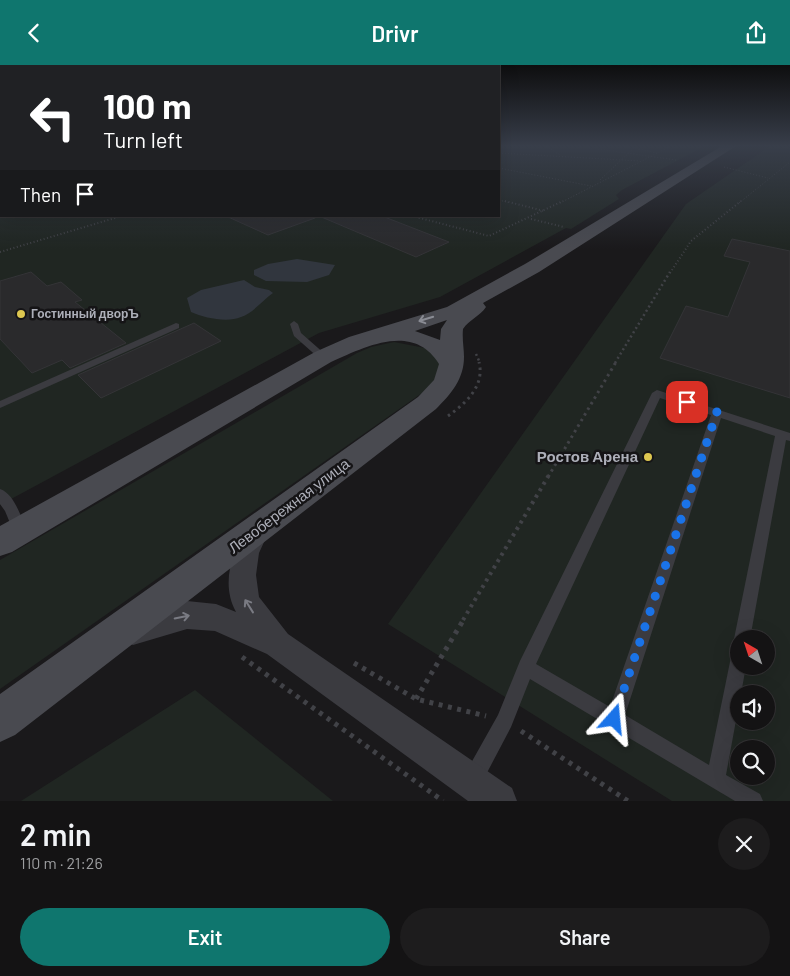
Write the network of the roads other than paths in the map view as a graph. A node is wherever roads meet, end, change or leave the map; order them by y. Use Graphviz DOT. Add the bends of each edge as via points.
graph roads {
  1 [pos="674,180"];
  2 [pos="532,267"];
  3 [pos="294,324"];
  4 [pos="176,326"];
  5 [pos="378,336"];
  6 [pos="462,356"];
  7 [pos="323,357"];
  8 [pos="0,405"];
  9 [pos="717,412"];
  10 [pos="786,435"];
  11 [pos="0,494"];
  12 [pos="257,530"];
  13 [pos="10,536"];
  14 [pos="744,630"];
  15 [pos="103,643"];
  16 [pos="278,645"];
  17 [pos="526,667"];
  18 [pos="736,675"];
  19 [pos="0,719"];
  20 [pos="614,719"];
  21 [pos="716,779"];
  22 [pos="471,781"];
  23 [pos="499,801"];
  24 [pos="753,801"];
  1 -- 2 [label="main road, Левобережная улица"];
  2 -- 5 [label="main road, Левобережная улица, one-way" via="454,311"];
  2 -- 6 [label="main road, Левобережная улица" via="452,326 450,337 454,350"];
  3 -- 7 [label="lane" via="297,334"];
  4 -- 8 [label="lane"];
  5 -- 6 [label="main road" via="405,336 429,343 443,352"];
  5 -- 7 [label="main road, Левобережная улица"];
  6 -- 12 [label="main road, Левобережная улица" via="444,387 427,403"];
  7 -- 13 [label="main road, Левобережная улица"];
  9 -- 10 [label="lane"];
  9 -- 17 [label="lane" via="657,393"];
  9 -- 20 [label="lane"];
  10 -- 14 [label="lane"];
  11 -- 13 [label="lane" via="11,509"];
  12 -- 15 [label="main road, Левобережная улица"];
  16 -- 12 [label="street, one-way" via="245,602 242,575 246,553"];
  15 -- 16 [label="street, one-way" via="142,627 187,615 216,618"];
  15 -- 19 [label="main road, Левобережная улица"];
  16 -- 22 [label="street"];
  17 -- 20 [label="lane"];
  17 -- 22 [label="lane" via="505,721"];
  18 -- 21 [label="lane"];
  20 -- 21 [label="lane"];
  21 -- 24 [label="lane"];
  22 -- 23 [label="street"];
}
